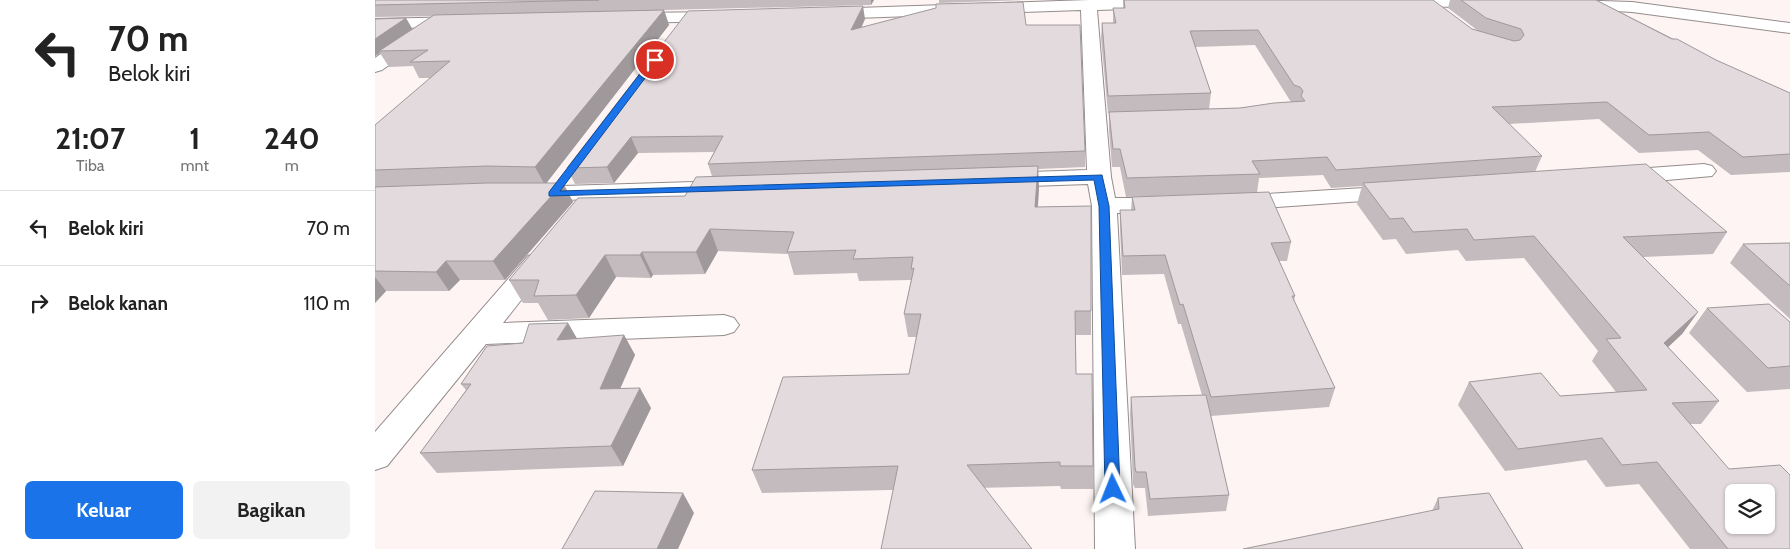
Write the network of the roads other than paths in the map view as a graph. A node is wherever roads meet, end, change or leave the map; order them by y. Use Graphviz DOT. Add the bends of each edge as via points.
graph roads {
  1 [pos="1387,0"];
  2 [pos="1425,1"];
  3 [pos="1117,2"];
  4 [pos="1175,2"];
  5 [pos="1503,3"];
  6 [pos="1597,3"];
  7 [pos="1551,4"];
  8 [pos="1089,5"];
  9 [pos="881,6"];
  10 [pos="814,14"];
  11 [pos="686,17"];
  12 [pos="738,17"];
  13 [pos="612,18"];
  14 [pos="1446,18"];
  15 [pos="478,21"];
  16 [pos="439,22"];
  17 [pos="375,24"];
  18 [pos="1638,26"];
  19 [pos="1790,28"];
  20 [pos="671,38"];
  21 [pos="375,66"];
  22 [pos="570,171"];
  23 [pos="1704,172"];
  24 [pos="1099,177"];
  25 [pos="1597,179"];
  26 [pos="981,180"];
  27 [pos="745,188"];
  28 [pos="1421,191"];
  29 [pos="597,192"];
  30 [pos="507,193"];
  31 [pos="553,194"];
  32 [pos="1215,204"];
  33 [pos="1185,205"];
  34 [pos="1104,206"];
  35 [pos="572,222"];
  36 [pos="553,244"];
  37 [pos="724,325"];
  38 [pos="478,334"];
  39 [pos="375,456"];
  40 [pos="1115,549"];
  1 -- 2 [label="street"];
  2 -- 5 [label="street"];
  2 -- 14 [label="street"];
  3 -- 4 [label="street"];
  3 -- 8 [label="street"];
  6 -- 7 [label="street"];
  6 -- 18 [label="street"];
  6 -- 19 [label="street"];
  8 -- 9 [label="street"];
  8 -- 24 [label="street" via="1105,122"];
  9 -- 10 [label="street"];
  11 -- 12 [label="street"];
  11 -- 13 [label="street"];
  11 -- 20 [label="street"];
  15 -- 16 [label="street"];
  16 -- 17 [label="street"];
  16 -- 21 [label="street"];
  22 -- 31 [label="street"];
  23 -- 25 [label="street"];
  24 -- 26 [label="street"];
  24 -- 34 [label="street"];
  27 -- 29 [label="street"];
  28 -- 32 [label="street"];
  29 -- 31 [label="street"];
  29 -- 35 [label="street"];
  30 -- 31 [label="street"];
  33 -- 34 [label="street"];
  34 -- 40 [label="street"];
  36 -- 38 [label="street"];
  37 -- 38 [label="street"];
  38 -- 39 [label="street"];
}
